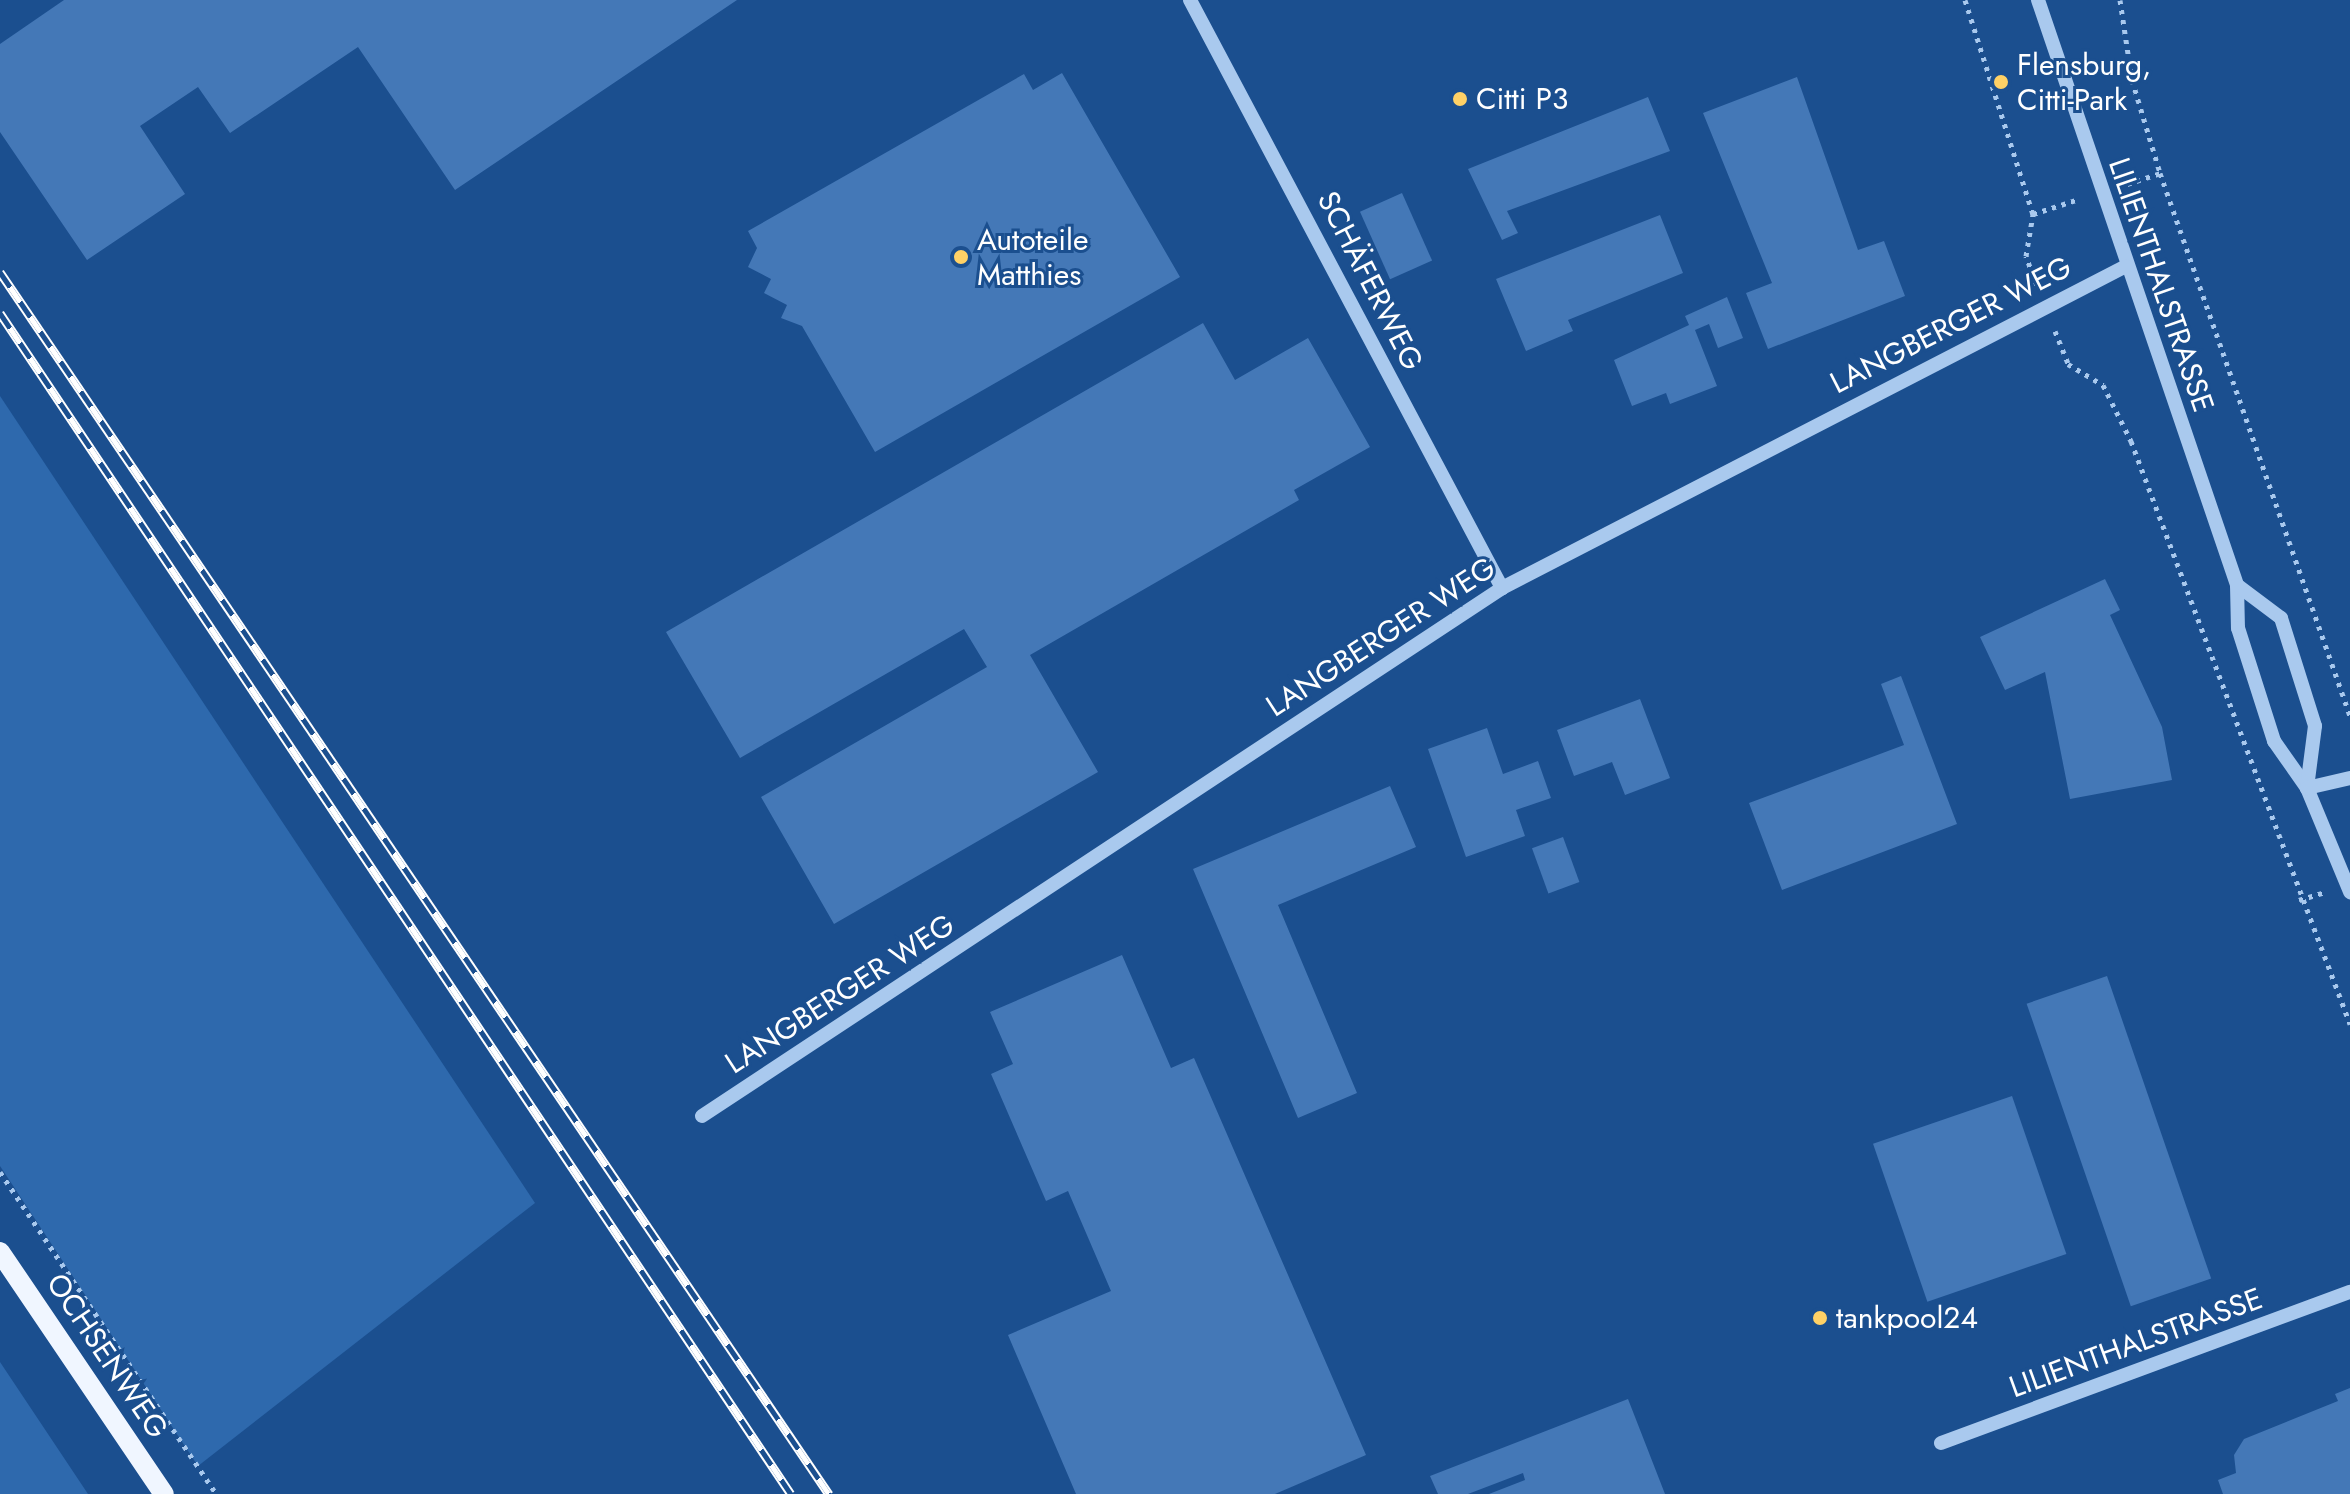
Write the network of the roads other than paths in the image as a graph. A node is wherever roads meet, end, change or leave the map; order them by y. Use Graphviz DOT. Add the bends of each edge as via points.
graph roads {
  1 [pos="1190,0"];
  2 [pos="2038,0"];
  3 [pos="2126,266"];
  4 [pos="2237,585"];
  5 [pos="1502,588"];
  6 [pos="2350,778"];
  7 [pos="2307,788"];
  8 [pos="2350,892"];
  9 [pos="702,1116"];
  10 [pos="0,1252"];
  11 [pos="2350,1292"];
  12 [pos="1941,1443"];
  13 [pos="164,1494"];
  1 -- 5 [label="street, SCHÄFERWEG"];
  2 -- 3 [label="street, LILIENTHALSTRASSE"];
  3 -- 4 [label="street, LILIENTHALSTRASSE"];
  3 -- 5 [label="street, LANGBERGER WEG"];
  4 -- 7 [label="street, LILIENTHALSTRASSE" via="2238,628 2274,741"];
  4 -- 7 [label="street, LILIENTHALSTRASSE" via="2281,618 2315,726"];
  5 -- 9 [label="street, LANGBERGER WEG"];
  6 -- 7 [label="street"];
  7 -- 8 [label="street, LILIENTHALSTRASSE"];
  10 -- 13 [label="main road, OCHSENWEG"];
  11 -- 12 [label="street, LILIENTHALSTRASSE"];
}
